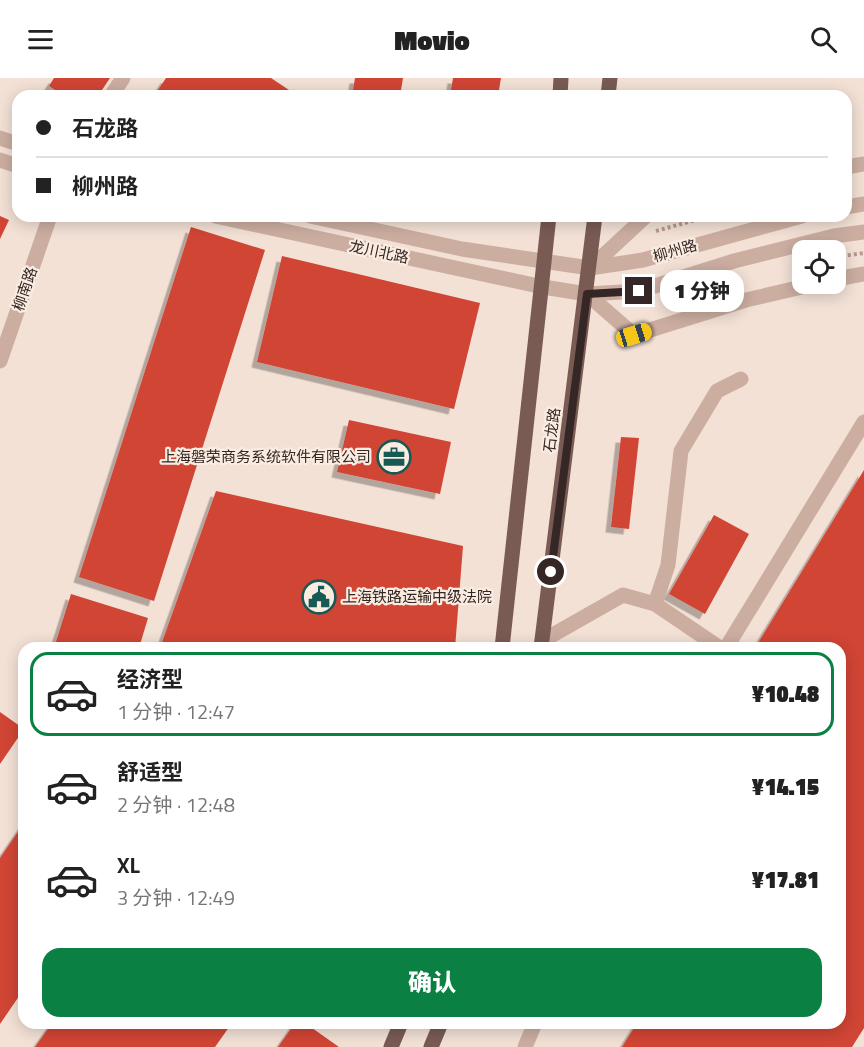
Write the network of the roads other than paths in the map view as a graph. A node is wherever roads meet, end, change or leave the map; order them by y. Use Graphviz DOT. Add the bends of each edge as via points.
graph roads {
  1 [pos="48,222"];
  2 [pos="243,222"];
  3 [pos="338,222"];
  4 [pos="548,222"];
  5 [pos="594,222"];
  6 [pos="640,222"];
  7 [pos="780,222"];
  8 [pos="864,232"];
  9 [pos="544,263"];
  10 [pos="590,268"];
  11 [pos="864,274"];
  12 [pos="846,277"];
  13 [pos="543,287"];
  14 [pos="792,289"];
  15 [pos="587,294"];
  16 [pos="0,361"];
  17 [pos="741,378"];
  18 [pos="864,422"];
  19 [pos="655,604"];
  20 [pos="503,642"];
  21 [pos="542,642"];
  22 [pos="547,642"];
  23 [pos="711,642"];
  24 [pos="730,642"];
  25 [pos="398,1029"];
  26 [pos="438,1029"];
  27 [pos="532,1029"];
  28 [pos="391,1047"];
  29 [pos="431,1047"];
  30 [pos="525,1047"];
  1 -- 16 [label="street, 柳南路"];
  2 -- 13 [label="street, 龙川北路"];
  3 -- 9 [label="street, 龙川北路"];
  4 -- 9 [label="main road, 石龙路"];
  5 -- 10 [label="main road, 石龙路"];
  6 -- 10 [label="street"];
  7 -- 10 [label="street, 柳州路" via="643,260"];
  8 -- 15 [label="street, 柳州路" via="734,261 639,291"];
  9 -- 10 [label="street, 柳州路"];
  9 -- 13 [label="main road, 石龙路"];
  10 -- 15 [label="main road, 石龙路"];
  11 -- 12 [label="street"];
  13 -- 15 [label="street, 柳州路"];
  13 -- 20 [label="main road, 石龙路"];
  14 -- 15 [label="street" via="634,335"];
  15 -- 21 [label="main road, 石龙路"];
  17 -- 19 [label="street" via="717,391 681,451 668,565"];
  18 -- 24 [label="street"];
  19 -- 22 [label="street" via="623,595"];
  19 -- 23 [label="street"];
  25 -- 28 [label="main road"];
  26 -- 29 [label="main road"];
  27 -- 30 [label="street"];
}
